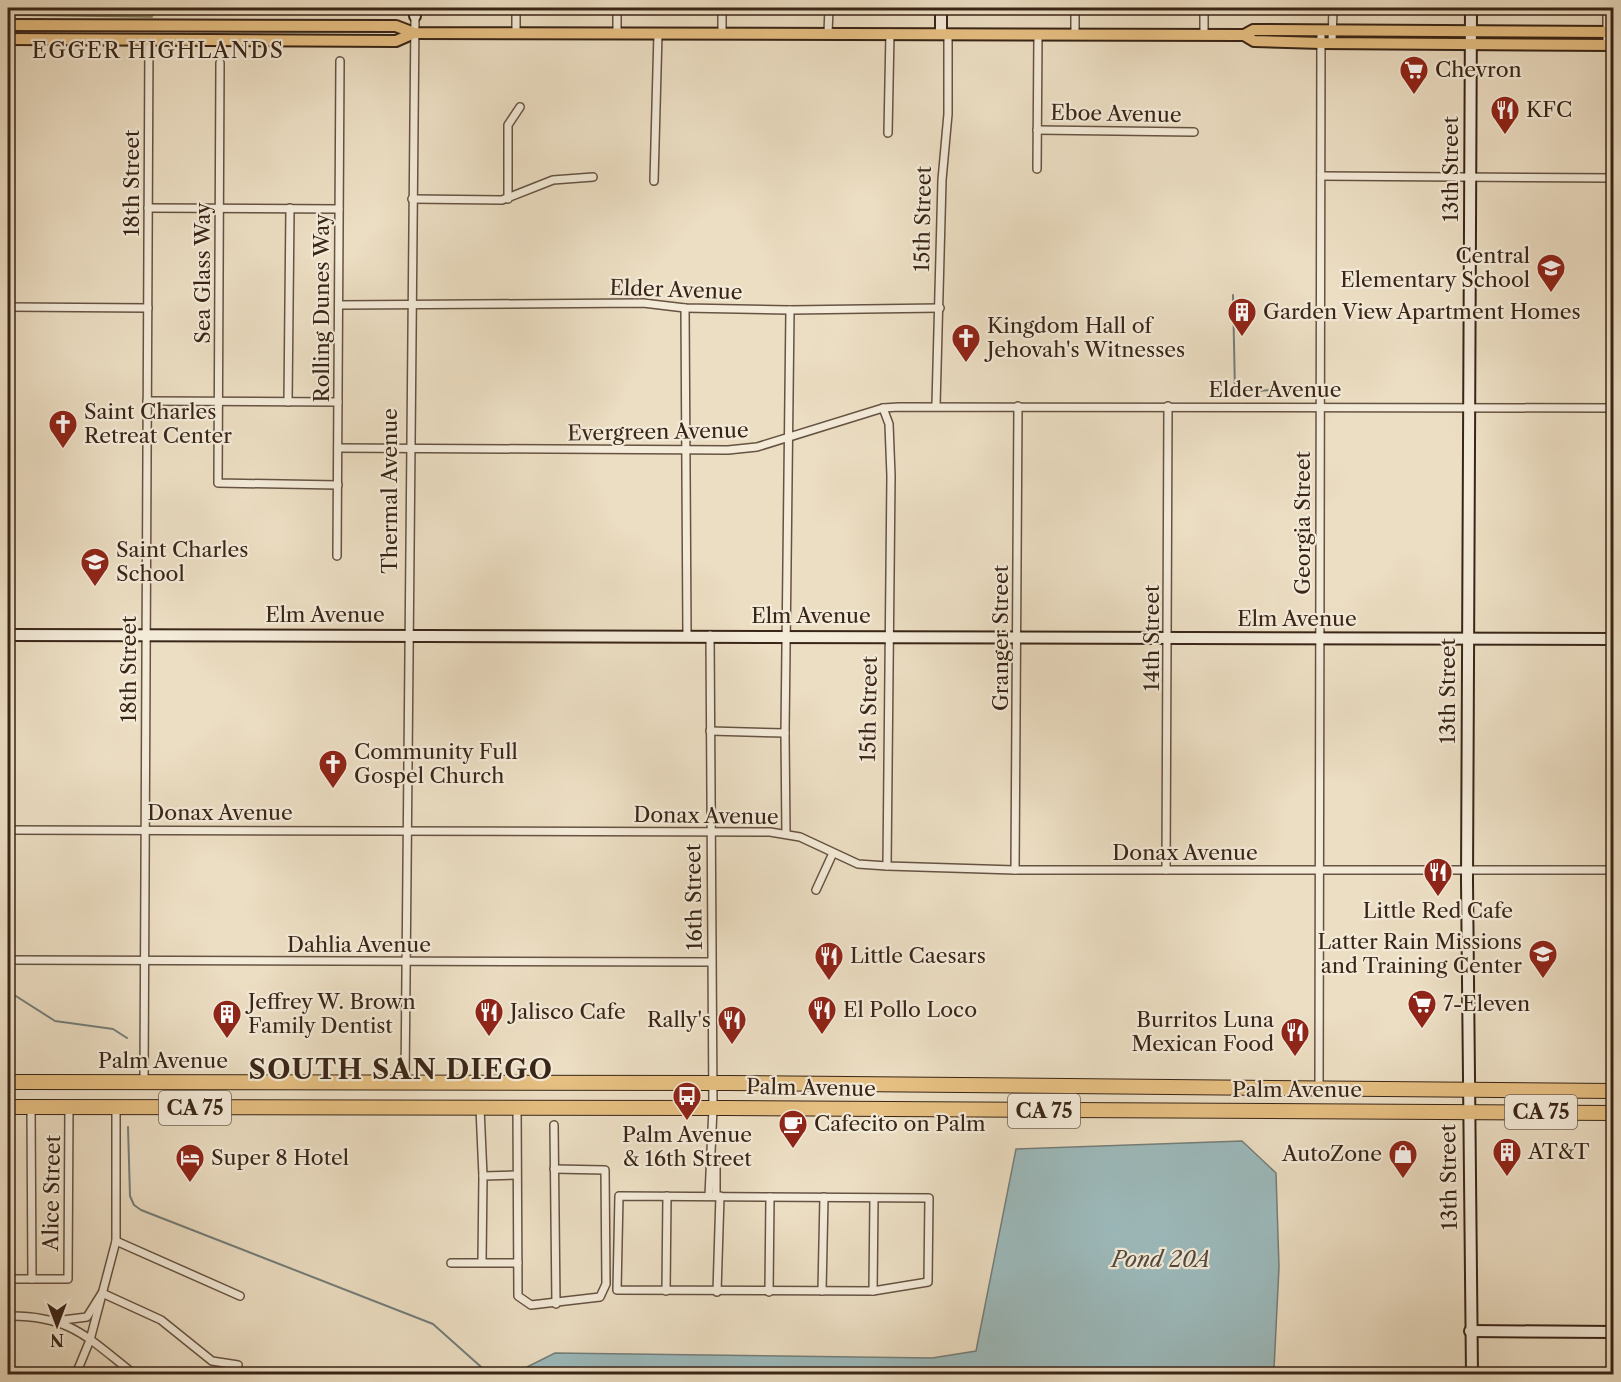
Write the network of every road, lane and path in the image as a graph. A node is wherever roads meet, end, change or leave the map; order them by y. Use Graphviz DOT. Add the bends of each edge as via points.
graph roads {
  1 [pos="516,8"];
  2 [pos="618,8"];
  3 [pos="722,8"];
  4 [pos="829,8"];
  5 [pos="941,8"];
  6 [pos="1075,8"];
  7 [pos="1204,8"];
  8 [pos="1333,8"];
  9 [pos="1471,8"];
  10 [pos="1607,8"];
  11 [pos="415,12"];
  12 [pos="8,25"];
  13 [pos="149,27"];
  14 [pos="1327,30"];
  15 [pos="1471,31"];
  16 [pos="722,32"];
  17 [pos="1610,32"];
  18 [pos="414,33"];
  19 [pos="516,33"];
  20 [pos="617,33"];
  21 [pos="658,33"];
  22 [pos="828,33"];
  23 [pos="890,33"];
  24 [pos="944,33"];
  25 [pos="1038,35"];
  26 [pos="1075,35"];
  27 [pos="1204,35"];
  28 [pos="1244,35"];
  29 [pos="8,39"];
  30 [pos="149,40"];
  31 [pos="1327,43"];
  32 [pos="1471,45"];
  33 [pos="1610,45"];
  34 [pos="340,61"];
  35 [pos="220,63"];
  36 [pos="519,107"];
  37 [pos="1037,130"];
  38 [pos="1194,132"];
  39 [pos="888,133"];
  40 [pos="1037,169"];
  41 [pos="593,177"];
  42 [pos="1321,177"];
  43 [pos="1471,177"];
  44 [pos="1614,177"];
  45 [pos="654,181"];
  46 [pos="412,199"];
  47 [pos="508,199"];
  48 [pos="148,208"];
  49 [pos="219,208"];
  50 [pos="290,208"];
  51 [pos="339,209"];
  52 [pos="412,304"];
  53 [pos="339,305"];
  54 [pos="8,308"];
  55 [pos="148,308"];
  56 [pos="685,308"];
  57 [pos="940,308"];
  58 [pos="790,310"];
  59 [pos="147,401"];
  60 [pos="218,402"];
  61 [pos="288,402"];
  62 [pos="338,402"];
  63 [pos="936,405"];
  64 [pos="1018,406"];
  65 [pos="1168,406"];
  66 [pos="1320,407"];
  67 [pos="883,408"];
  68 [pos="1469,408"];
  69 [pos="1614,408"];
  70 [pos="789,438"];
  71 [pos="338,448"];
  72 [pos="410,449"];
  73 [pos="687,450"];
  74 [pos="338,485"];
  75 [pos="337,556"];
  76 [pos="8,635"];
  77 [pos="146,635"];
  78 [pos="409,635"];
  79 [pos="687,635"];
  80 [pos="710,635"];
  81 [pos="788,635"];
  82 [pos="890,635"];
  83 [pos="1017,637"];
  84 [pos="1169,638"];
  85 [pos="1319,638"];
  86 [pos="1468,639"];
  87 [pos="1614,639"];
  88 [pos="710,731"];
  89 [pos="784,733"];
  90 [pos="8,830"];
  91 [pos="145,831"];
  92 [pos="407,831"];
  93 [pos="709,831"];
  94 [pos="786,834"];
  95 [pos="833,853"];
  96 [pos="887,866"];
  97 [pos="1015,870"];
  98 [pos="1166,870"];
  99 [pos="1318,870"];
  100 [pos="1467,870"];
  101 [pos="1614,870"];
  102 [pos="816,890"];
  103 [pos="8,960"];
  104 [pos="144,960"];
  105 [pos="406,961"];
  106 [pos="711,962"];
  107 [pos="8,1082"];
  108 [pos="144,1082"];
  109 [pos="405,1083"];
  110 [pos="712,1083"];
  111 [pos="1319,1088"];
  112 [pos="1468,1089"];
  113 [pos="1614,1091"];
  114 [pos="8,1107"];
  115 [pos="31,1107"];
  116 [pos="69,1107"];
  117 [pos="117,1108"];
  118 [pos="480,1108"];
  119 [pos="517,1108"];
  120 [pos="712,1108"];
  121 [pos="1468,1112"];
  122 [pos="1614,1113"];
  123 [pos="554,1125"];
  124 [pos="554,1169"];
  125 [pos="516,1175"];
  126 [pos="483,1176"];
  127 [pos="667,1196"];
  128 [pos="715,1196"];
  129 [pos="770,1197"];
  130 [pos="824,1197"];
  131 [pos="874,1198"];
  132 [pos="116,1241"];
  133 [pos="482,1261"];
  134 [pos="451,1263"];
  135 [pos="518,1263"];
  136 [pos="8,1279"];
  137 [pos="32,1279"];
  138 [pos="666,1291"];
  139 [pos="873,1291"];
  140 [pos="717,1292"];
  141 [pos="769,1292"];
  142 [pos="822,1292"];
  143 [pos="102,1293"];
  144 [pos="240,1296"];
  145 [pos="556,1304"];
  146 [pos="8,1316"];
  147 [pos="55,1322"];
  148 [pos="1470,1331"];
  149 [pos="1614,1332"];
  150 [pos="90,1340"];
  151 [pos="238,1365"];
  152 [pos="8,1373"];
  153 [pos="14,1374"];
  154 [pos="76,1374"];
  155 [pos="134,1374"];
  156 [pos="1472,1374"];
  1 -- 19 [label="street"];
  2 -- 20 [label="street"];
  3 -- 16 [label="street"];
  4 -- 22 [label="street"];
  5 -- 24 [label="street, 15th Street"];
  6 -- 26 [label="street"];
  7 -- 27 [label="street"];
  8 -- 14 [label="street, Georgia Street"];
  9 -- 15 [label="street, 13th Street"];
  10 -- 17 [label="street"];
  11 -- 18 [label="street, Thermal Avenue"];
  12 -- 13 [label="main road"];
  13 -- 18 [label="main road" via="396,26"];
  13 -- 30 [label="street"];
  14 -- 15 [label="main road"];
  14 -- 28 [label="main road" via="1253,30"];
  14 -- 31 [label="street, Georgia Street"];
  14 -- 31 [label="street, Georgia Street"];
  15 -- 17 [label="main road"];
  15 -- 32 [label="street, 13th Street"];
  16 -- 21 [label="main road"];
  16 -- 22 [label="main road"];
  17 -- 33 [label="street"];
  18 -- 19 [label="main road"];
  18 -- 30 [label="main road" via="396,41"];
  18 -- 46 [label="street, Thermal Avenue"];
  19 -- 20 [label="main road"];
  20 -- 21 [label="main road"];
  21 -- 45 [label="street"];
  22 -- 23 [label="main road"];
  23 -- 24 [label="main road"];
  23 -- 39 [label="street"];
  24 -- 25 [label="main road"];
  24 -- 57 [label="street, 15th Street" via="948,114 942,180"];
  25 -- 26 [label="main road"];
  25 -- 37 [label="street"];
  26 -- 27 [label="main road"];
  27 -- 28 [label="main road"];
  28 -- 31 [label="main road" via="1254,41"];
  29 -- 30 [label="main road"];
  30 -- 48 [label="street, 18th Street"];
  31 -- 32 [label="main road"];
  31 -- 42 [label="street, Georgia Street"];
  32 -- 33 [label="main road"];
  32 -- 43 [label="street, 13th Street"];
  34 -- 51 [label="street, Rolling Dunes Way"];
  35 -- 49 [label="street, Sea Glass Way"];
  36 -- 47 [label="street" via="508,125"];
  37 -- 38 [label="street, Eboe Avenue"];
  37 -- 40 [label="street"];
  41 -- 47 [label="street" via="553,180"];
  42 -- 43 [label="street"];
  42 -- 66 [label="street, Georgia Street"];
  43 -- 44 [label="street"];
  43 -- 68 [label="street, 13th Street"];
  46 -- 47 [label="street"];
  46 -- 52 [label="street, Thermal Avenue"];
  48 -- 49 [label="street"];
  48 -- 55 [label="street, 18th Street"];
  49 -- 50 [label="street"];
  49 -- 60 [label="street, Sea Glass Way"];
  50 -- 51 [label="street"];
  50 -- 61 [label="street"];
  51 -- 53 [label="street, Rolling Dunes Way"];
  52 -- 53 [label="street, Elder Avenue"];
  52 -- 56 [label="street, Elder Avenue" via="643,303"];
  52 -- 72 [label="street, Thermal Avenue"];
  53 -- 62 [label="street, Rolling Dunes Way"];
  54 -- 55 [label="street"];
  55 -- 59 [label="street, 18th Street"];
  56 -- 58 [label="street, Elder Avenue"];
  56 -- 73 [label="street"];
  57 -- 58 [label="street, Elder Avenue"];
  57 -- 63 [label="street, 15th Street"];
  58 -- 70 [label="street"];
  59 -- 60 [label="street"];
  59 -- 77 [label="street, 18th Street"];
  60 -- 61 [label="street"];
  60 -- 74 [label="street, Sea Glass Way" via="218,483"];
  61 -- 62 [label="street"];
  62 -- 71 [label="street, Rolling Dunes Way"];
  63 -- 64 [label="street, Elder Avenue"];
  63 -- 67 [label="street, Evergreen Avenue"];
  64 -- 65 [label="street, Elder Avenue"];
  64 -- 83 [label="street, Granger Street"];
  65 -- 66 [label="street, Elder Avenue"];
  65 -- 84 [label="street, 14th Street"];
  66 -- 68 [label="street, Elder Avenue"];
  66 -- 85 [label="street, Georgia Street"];
  67 -- 70 [label="street, Evergreen Avenue"];
  67 -- 82 [label="street, 15th Street" via="889,424 891,476"];
  68 -- 69 [label="street, Elder Avenue"];
  68 -- 86 [label="street, 13th Street"];
  70 -- 73 [label="street, Evergreen Avenue" via="757,447"];
  70 -- 81 [label="street"];
  71 -- 72 [label="street, Evergreen Avenue"];
  71 -- 74 [label="street, Rolling Dunes Way"];
  72 -- 73 [label="street, Evergreen Avenue"];
  72 -- 78 [label="street, Thermal Avenue"];
  73 -- 79 [label="street"];
  74 -- 75 [label="street, Rolling Dunes Way"];
  76 -- 77 [label="street, Elm Avenue"];
  77 -- 78 [label="street, Elm Avenue"];
  77 -- 91 [label="street, 18th Street"];
  78 -- 79 [label="street, Elm Avenue"];
  78 -- 92 [label="street, Thermal Avenue"];
  79 -- 80 [label="street, Elm Avenue"];
  80 -- 81 [label="street, Elm Avenue"];
  80 -- 88 [label="street, 16th Street"];
  81 -- 82 [label="street, Elm Avenue"];
  81 -- 89 [label="street"];
  82 -- 83 [label="street, Elm Avenue"];
  82 -- 96 [label="street, 15th Street"];
  83 -- 84 [label="street, Elm Avenue"];
  83 -- 97 [label="street, Granger Street"];
  84 -- 85 [label="street, Elm Avenue"];
  84 -- 98 [label="street, 14th Street"];
  85 -- 86 [label="street, Elm Avenue"];
  85 -- 99 [label="street, Georgia Street"];
  86 -- 87 [label="street, Elm Avenue"];
  86 -- 100 [label="street, 13th Street"];
  88 -- 89 [label="street"];
  88 -- 93 [label="street, 16th Street"];
  89 -- 94 [label="street"];
  90 -- 91 [label="street, Donax Avenue"];
  91 -- 92 [label="street, Donax Avenue"];
  91 -- 104 [label="street, 18th Street"];
  92 -- 93 [label="street, Donax Avenue"];
  92 -- 105 [label="street, Thermal Avenue"];
  93 -- 94 [label="street, Donax Avenue"];
  93 -- 106 [label="street, 16th Street"];
  94 -- 95 [label="street, Donax Avenue"];
  95 -- 96 [label="street, Donax Avenue" via="858,864"];
  95 -- 102 [label="street"];
  96 -- 97 [label="street, Donax Avenue"];
  97 -- 98 [label="street, Donax Avenue"];
  98 -- 99 [label="street, Donax Avenue"];
  99 -- 100 [label="street, Donax Avenue"];
  99 -- 111 [label="street, Georgia Street"];
  100 -- 101 [label="street, Donax Avenue"];
  100 -- 112 [label="street, 13th Street"];
  103 -- 104 [label="street, Dahlia Avenue"];
  104 -- 105 [label="street, Dahlia Avenue"];
  104 -- 108 [label="street, 18th Street"];
  105 -- 106 [label="street, Dahlia Avenue"];
  105 -- 109 [label="street, Thermal Avenue"];
  106 -- 110 [label="street, 16th Street"];
  107 -- 108 [label="highway, Palm Avenue / CA 75"];
  108 -- 109 [label="highway, Palm Avenue / CA 75"];
  109 -- 110 [label="highway, Palm Avenue / CA 75"];
  110 -- 111 [label="highway, Palm Avenue / CA 75"];
  110 -- 120 [label="street, 16th Street"];
  111 -- 112 [label="highway, Palm Avenue / CA 75"];
  112 -- 113 [label="highway, Palm Avenue / CA 75"];
  112 -- 121 [label="street, 13th Street"];
  114 -- 115 [label="highway, Palm Avenue / CA 75"];
  115 -- 116 [label="highway, Palm Avenue / CA 75"];
  115 -- 137 [label="street"];
  116 -- 117 [label="highway, Palm Avenue / CA 75"];
  116 -- 137 [label="street, Alice Street" via="68,1279"];
  117 -- 118 [label="highway, Palm Avenue / CA 75"];
  117 -- 132 [label="street"];
  118 -- 119 [label="highway, Palm Avenue / CA 75"];
  118 -- 126 [label="street"];
  119 -- 120 [label="highway, Palm Avenue / CA 75"];
  119 -- 125 [label="street"];
  120 -- 121 [label="highway, Palm Avenue / CA 75"];
  120 -- 128 [label="street, 16th Street" via="709,1166"];
  121 -- 122 [label="highway, Palm Avenue / CA 75"];
  121 -- 148 [label="street, 13th Street"];
  123 -- 124 [label="street"];
  124 -- 145 [label="street"];
  124 -- 145 [label="street" via="605,1170 606,1284 600,1297"];
  125 -- 126 [label="street"];
  125 -- 135 [label="street"];
  126 -- 133 [label="street"];
  127 -- 128 [label="street"];
  127 -- 138 [label="street"];
  127 -- 138 [label="street" via="619,1196 616,1290"];
  128 -- 129 [label="street"];
  128 -- 140 [label="street, 16th Street"];
  129 -- 130 [label="street"];
  129 -- 141 [label="street"];
  130 -- 131 [label="street"];
  130 -- 142 [label="street"];
  131 -- 139 [label="street"];
  131 -- 139 [label="street" via="929,1198 928,1282"];
  132 -- 143 [label="street"];
  132 -- 144 [label="street"];
  133 -- 134 [label="street"];
  133 -- 135 [label="street"];
  135 -- 145 [label="street" via="521,1300 531,1305"];
  136 -- 137 [label="street"];
  138 -- 140 [label="street"];
  139 -- 142 [label="street"];
  140 -- 141 [label="street"];
  141 -- 142 [label="street"];
  143 -- 147 [label="street" via="87,1317"];
  143 -- 150 [label="street"];
  143 -- 151 [label="street" via="162,1320 212,1361"];
  146 -- 147 [label="street" via="33,1316"];
  147 -- 150 [label="street" via="69,1325"];
  148 -- 149 [label="street"];
  148 -- 156 [label="street, 13th Street"];
  150 -- 154 [label="street"];
  150 -- 155 [label="street"];
  152 -- 153 [label="street"];
}
